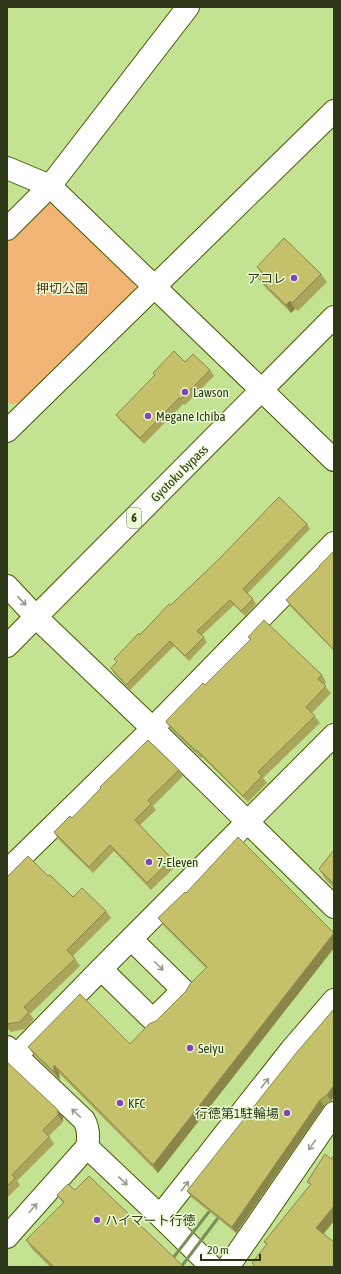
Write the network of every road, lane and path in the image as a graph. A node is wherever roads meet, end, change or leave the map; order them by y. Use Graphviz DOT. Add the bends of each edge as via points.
graph roads {
  1 [pos="188,7"];
  2 [pos="334,111"];
  3 [pos="7,168"];
  4 [pos="50,186"];
  5 [pos="7,229"];
  6 [pos="155,286"];
  7 [pos="334,317"];
  8 [pos="261,390"];
  9 [pos="10,421"];
  10 [pos="334,460"];
  11 [pos="334,543"];
  12 [pos="7,586"];
  13 [pos="36,616"];
  14 [pos="7,646"];
  15 [pos="152,728"];
  16 [pos="334,735"];
  17 [pos="247,822"];
  18 [pos="7,871"];
  19 [pos="334,907"];
  20 [pos="131,939"];
  21 [pos="101,968"];
  22 [pos="334,1000"];
  23 [pos="12,1051"];
  24 [pos="334,1113"];
  25 [pos="87,1147"];
  26 [pos="160,1216"];
  27 [pos="7,1237"];
  28 [pos="212,1267"];
  29 [pos="228,1267"];
  1 -- 4 [label="street"];
  2 -- 6 [label="street"];
  3 -- 4 [label="street"];
  4 -- 5 [label="street"];
  4 -- 6 [label="street"];
  6 -- 8 [label="street"];
  6 -- 9 [label="street"];
  7 -- 8 [label="street, Gyotoku bypass / 6"];
  8 -- 10 [label="street"];
  8 -- 13 [label="street, Gyotoku bypass / 6"];
  11 -- 15 [label="street"];
  12 -- 13 [label="street, one-way"];
  13 -- 14 [label="street, Gyotoku bypass / 6"];
  13 -- 15 [label="street"];
  15 -- 17 [label="street"];
  15 -- 18 [label="street"];
  16 -- 17 [label="street"];
  17 -- 19 [label="street"];
  17 -- 20 [label="street"];
  20 -- 21 [label="street"];
  20 -- 21 [label="street, one-way" via="183,990 153,1020"];
  21 -- 23 [label="street"];
  26 -- 22 [label="street, one-way" via="291,1050"];
  25 -- 23 [label="street, one-way" via="88,1134 84,1120"];
  24 -- 29 [label="street, one-way"];
  25 -- 26 [label="street, one-way"];
  27 -- 25 [label="street, one-way"];
  26 -- 28 [label="street"];
}
